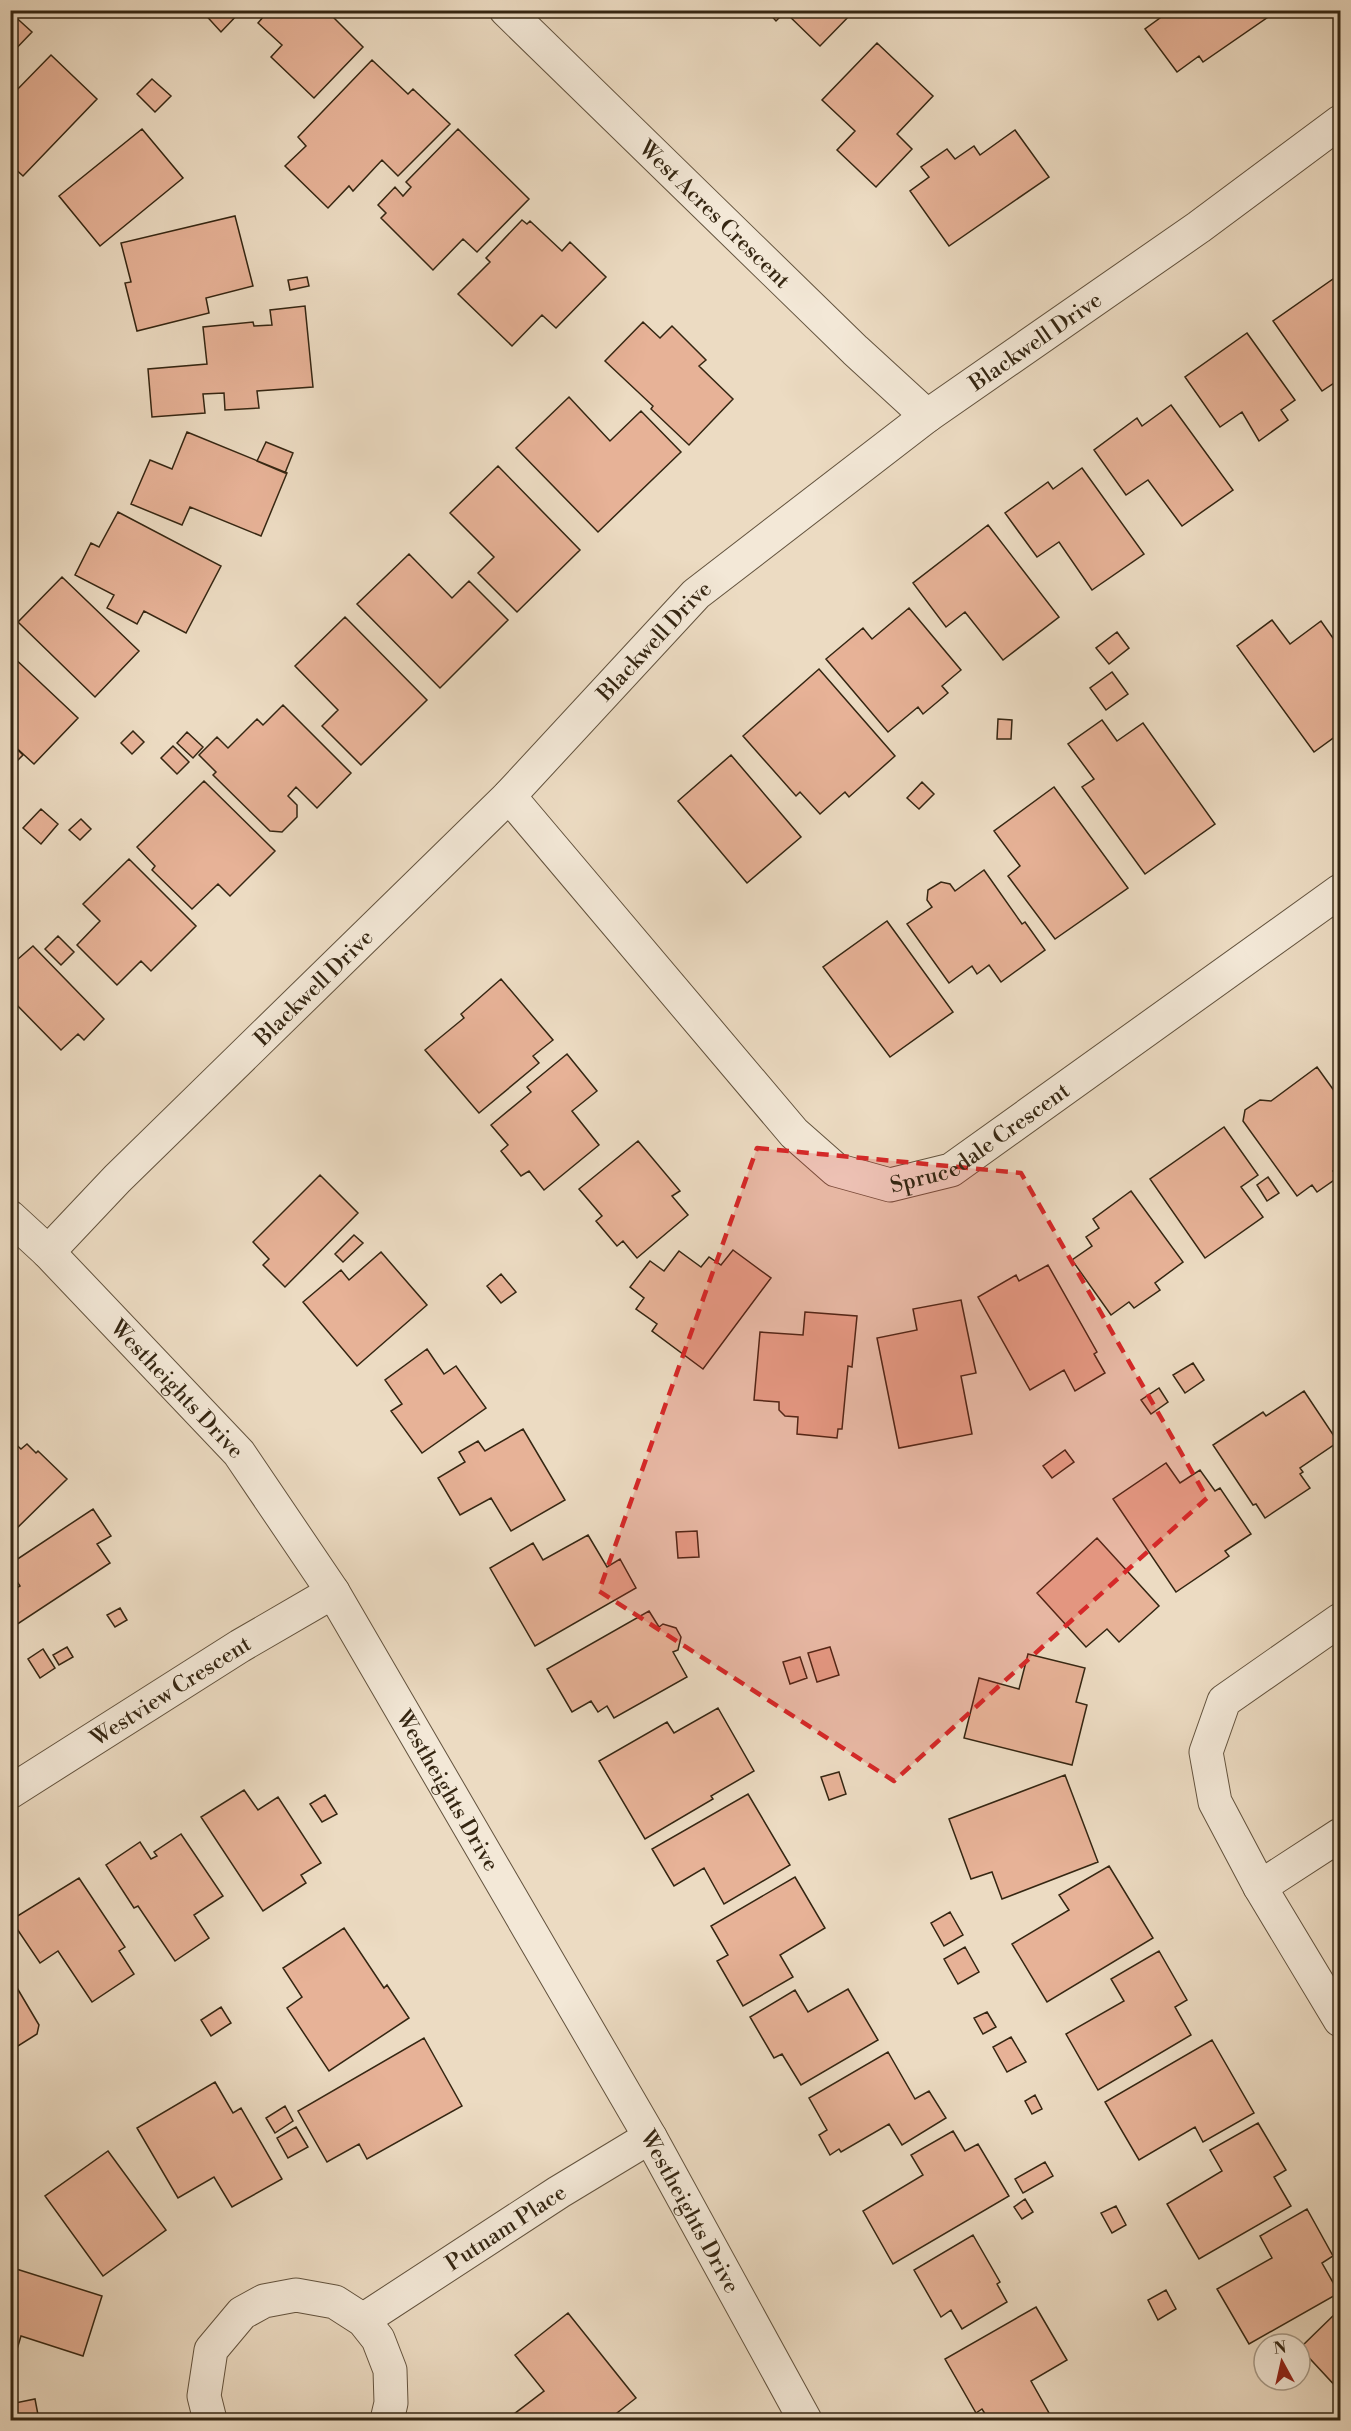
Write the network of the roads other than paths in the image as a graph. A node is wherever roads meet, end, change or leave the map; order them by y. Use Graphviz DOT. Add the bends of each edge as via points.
graph roads {
  1 [pos="506,10"];
  2 [pos="1341,122"];
  3 [pos="927,416"];
  4 [pos="509,796"];
  5 [pos="1341,891"];
  6 [pos="10,1217"];
  7 [pos="48,1252"];
  8 [pos="333,1592"];
  9 [pos="1341,1620"];
  10 [pos="10,1792"];
  11 [pos="1341,1835"];
  12 [pos="1260,1887"];
  13 [pos="1341,2020"];
  14 [pos="650,2137"];
  15 [pos="363,2320"];
  16 [pos="210,2421"];
  17 [pos="387,2421"];
  18 [pos="805,2421"];
  1 -- 3 [label="street, West Acres Crescent"];
  2 -- 3 [label="street, Blackwell Drive"];
  3 -- 4 [label="street, Blackwell Drive" via="696,594"];
  4 -- 5 [label="street, Sprucedale Crescent" via="794,1133 836,1170 890,1185 951,1170"];
  4 -- 7 [label="street, Blackwell Drive" via="134,1162"];
  6 -- 7 [label="street, Westheights Drive"];
  7 -- 8 [label="street, Westheights Drive" via="239,1453"];
  8 -- 10 [label="street, Westview Crescent" via="240,1646"];
  8 -- 14 [label="street, Westheights Drive"];
  9 -- 12 [label="street" via="1224,1701 1206,1752 1215,1802"];
  11 -- 12 [label="street"];
  12 -- 13 [label="street"];
  14 -- 15 [label="street, Putnam Place"];
  14 -- 18 [label="street, Westheights Drive"];
  15 -- 16 [label="street" via="335,2302 296,2295 264,2301 242,2313 211,2350 204,2396"];
  15 -- 17 [label="street" via="378,2339 390,2370 392,2403"];
}
